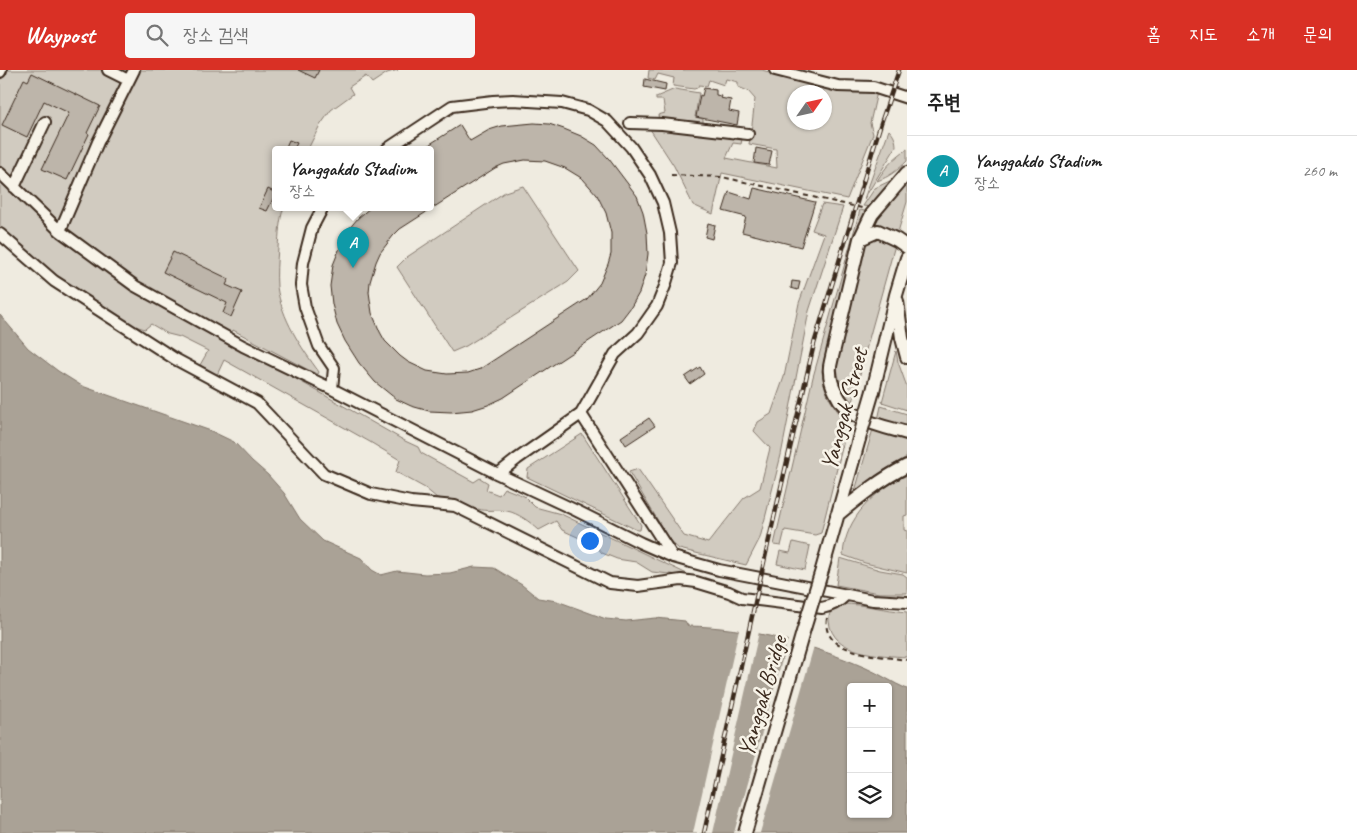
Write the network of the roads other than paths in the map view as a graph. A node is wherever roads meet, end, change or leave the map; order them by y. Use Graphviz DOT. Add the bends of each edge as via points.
graph roads {
  1 [pos="108,70"];
  2 [pos="134,70"];
  3 [pos="775,70"];
  4 [pos="128,80"];
  5 [pos="907,98"];
  6 [pos="45,122"];
  7 [pos="630,123"];
  8 [pos="748,134"];
  9 [pos="392,146"];
  10 [pos="0,173"];
  11 [pos="907,173"];
  12 [pos="14,187"];
  13 [pos="321,211"];
  14 [pos="60,231"];
  15 [pos="0,234"];
  16 [pos="860,239"];
  17 [pos="907,247"];
  18 [pos="907,258"];
  19 [pos="896,295"];
  20 [pos="907,357"];
  21 [pos="332,389"];
  22 [pos="581,414"];
  23 [pos="907,433"];
  24 [pos="907,466"];
  25 [pos="498,474"];
  26 [pos="837,515"];
  27 [pos="673,557"];
  28 [pos="822,570"];
  29 [pos="846,595"];
  30 [pos="907,602"];
  31 [pos="745,833"];
  1 -- 4 [label="street"];
  2 -- 4 [label="street"];
  3 -- 5 [label="street" via="838,86 874,87"];
  4 -- 14 [label="street"];
  6 -- 12 [label="street"];
  7 -- 8 [label="street"];
  9 -- 22 [label="street" via="452,106 513,100 562,103 588,110 607,122 631,147 650,175 663,203 672,263 656,306 638,333 615,354"];
  10 -- 12 [label="street"];
  11 -- 16 [label="main road" via="875,211"];
  12 -- 14 [label="street"];
  13 -- 21 [label="street" via="312,228 301,285 319,346 334,368"];
  14 -- 21 [label="street" via="135,286 243,346"];
  15 -- 29 [label="street" via="54,281 176,359 257,403 324,474 371,494 455,506 610,583 638,586 681,580 742,598 822,608 839,602"];
  16 -- 17 [label="main road" via="878,231"];
  16 -- 23 [label="main road" via="832,357 832,385 844,407 855,416"];
  18 -- 19 [label="main road, Yanggak Street"];
  19 -- 20 [label="main road"];
  19 -- 26 [label="main road, Yanggak Street, bridge"];
  21 -- 25 [label="street"];
  22 -- 25 [label="street"];
  22 -- 27 [label="street"];
  24 -- 26 [label="main road" via="884,479"];
  25 -- 27 [label="street"];
  26 -- 28 [label="main road, Yanggak Street"];
  27 -- 29 [label="street" via="719,570"];
  28 -- 31 [label="main road, Yanggak Bridge, bridge"];
  29 -- 30 [label="street"];
}
